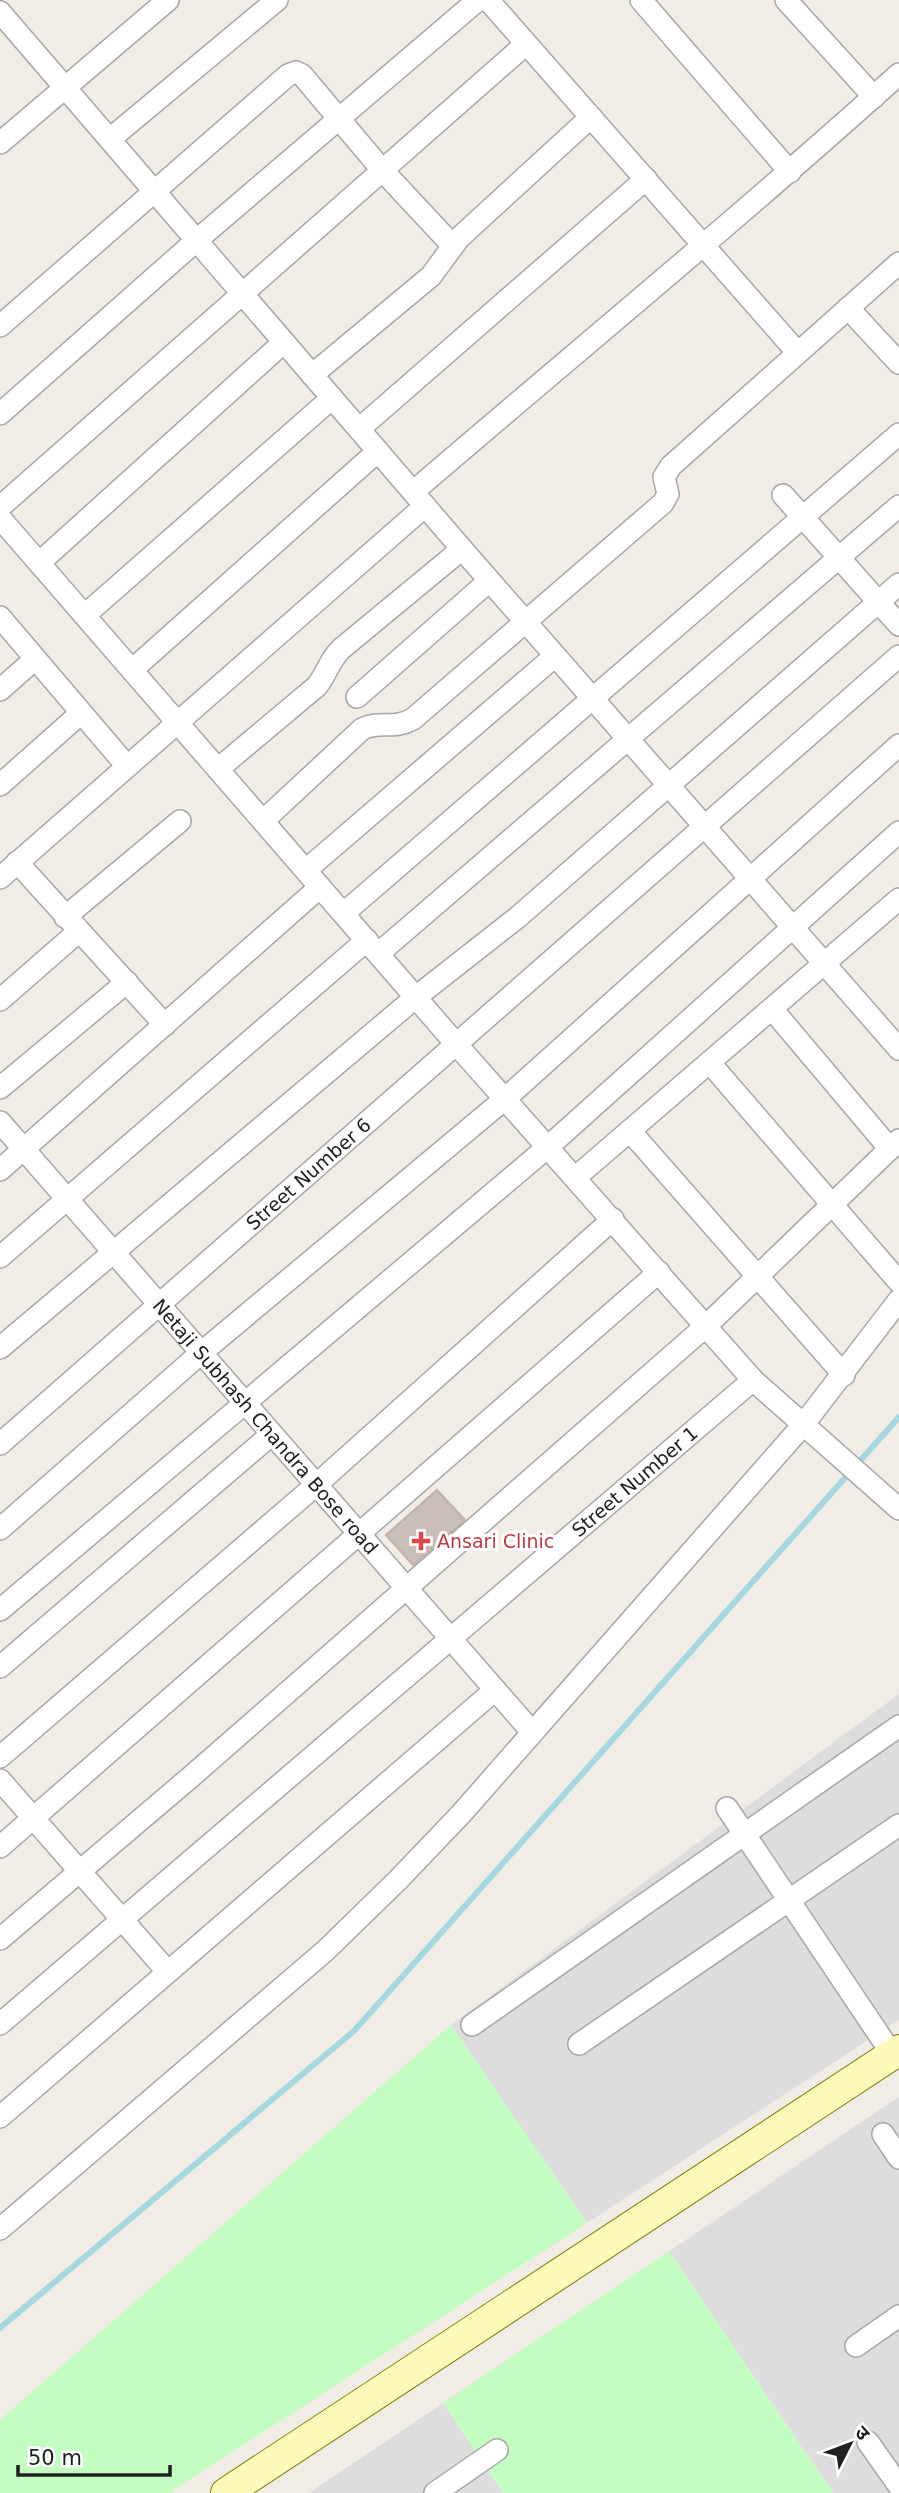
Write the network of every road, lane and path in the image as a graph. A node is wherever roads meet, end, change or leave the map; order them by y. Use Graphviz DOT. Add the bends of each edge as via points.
graph roads {
  1 [pos="168,0"];
  2 [pos="278,0"];
  3 [pos="478,0"];
  4 [pos="488,0"];
  5 [pos="640,0"];
  6 [pos="786,0"];
  7 [pos="0,12"];
  8 [pos="526,44"];
  9 [pos="899,74"];
  10 [pos="65,88"];
  11 [pos="874,97"];
  12 [pos="339,117"];
  13 [pos="591,117"];
  14 [pos="110,139"];
  15 [pos="0,143"];
  16 [pos="383,171"];
  17 [pos="790,172"];
  18 [pos="646,179"];
  19 [pos="154,191"];
  20 [pos="197,240"];
  21 [pos="702,243"];
  22 [pos="453,246"];
  23 [pos="899,263"];
  24 [pos="243,294"];
  25 [pos="848,308"];
  26 [pos="0,326"];
  27 [pos="284,342"];
  28 [pos="797,352"];
  29 [pos="899,363"];
  30 [pos="312,375"];
  31 [pos="332,398"];
  32 [pos="0,414"];
  33 [pos="359,429"];
  34 [pos="899,433"];
  35 [pos="378,451"];
  36 [pos="783,495"];
  37 [pos="419,499"];
  38 [pos="899,506"];
  39 [pos="0,507"];
  40 [pos="0,518"];
  41 [pos="803,519"];
  42 [pos="462,549"];
  43 [pos="839,559"];
  44 [pos="39,563"];
  45 [pos="489,581"];
  46 [pos="899,584"];
  47 [pos="879,602"];
  48 [pos="85,615"];
  49 [pos="0,617"];
  50 [pos="526,623"];
  51 [pos="899,625"];
  52 [pos="555,656"];
  53 [pos="899,656"];
  54 [pos="35,659"];
  55 [pos="132,670"];
  56 [pos="0,690"];
  57 [pos="358,698"];
  58 [pos="594,700"];
  59 [pos="81,713"];
  60 [pos="176,721"];
  61 [pos="627,738"];
  62 [pos="899,745"];
  63 [pos="126,765"];
  64 [pos="218,769"];
  65 [pos="668,784"];
  66 [pos="0,785"];
  67 [pos="180,821"];
  68 [pos="263,821"];
  69 [pos="705,826"];
  70 [pos="899,832"];
  71 [pos="18,862"];
  72 [pos="306,870"];
  73 [pos="0,878"];
  74 [pos="750,879"];
  75 [pos="320,887"];
  76 [pos="899,899"];
  77 [pos="344,913"];
  78 [pos="72,924"];
  79 [pos="793,926"];
  80 [pos="373,947"];
  81 [pos="825,964"];
  82 [pos="127,982"];
  83 [pos="416,997"];
  84 [pos="0,1000"];
  85 [pos="772,1009"];
  86 [pos="164,1025"];
  87 [pos="457,1045"];
  88 [pos="899,1049"];
  89 [pos="710,1063"];
  90 [pos="0,1087"];
  91 [pos="506,1098"];
  92 [pos="0,1122"];
  93 [pos="630,1131"];
  94 [pos="894,1145"];
  95 [pos="549,1146"];
  96 [pos="24,1150"];
  97 [pos="0,1170"];
  98 [pos="576,1177"];
  99 [pos="67,1199"];
  100 [pos="831,1205"];
  101 [pos="613,1219"];
  102 [pos="113,1252"];
  103 [pos="0,1257"];
  104 [pos="659,1272"];
  105 [pos="757,1276"];
  106 [pos="899,1282"];
  107 [pos="899,1300"];
  108 [pos="158,1303"];
  109 [pos="706,1326"];
  110 [pos="0,1348"];
  111 [pos="201,1353"];
  112 [pos="844,1375"];
  113 [pos="753,1380"];
  114 [pos="244,1402"];
  115 [pos="803,1424"];
  116 [pos="272,1434"];
  117 [pos="0,1444"];
  118 [pos="316,1485"];
  119 [pos="899,1508"];
  120 [pos="0,1529"];
  121 [pos="359,1534"];
  122 [pos="405,1587"];
  123 [pos="0,1610"];
  124 [pos="451,1638"];
  125 [pos="0,1667"];
  126 [pos="495,1690"];
  127 [pos="899,1726"];
  128 [pos="531,1732"];
  129 [pos="0,1757"];
  130 [pos="0,1780"];
  131 [pos="727,1808"];
  132 [pos="32,1819"];
  133 [pos="899,1825"];
  134 [pos="746,1836"];
  135 [pos="0,1847"];
  136 [pos="78,1872"];
  137 [pos="789,1901"];
  138 [pos="121,1920"];
  139 [pos="0,1938"];
  140 [pos="167,1971"];
  141 [pos="0,2024"];
  142 [pos="472,2025"];
  143 [pos="579,2044"];
  144 [pos="895,2052"];
  145 [pos="0,2117"];
  146 [pos="883,2134"];
  147 [pos="899,2158"];
  148 [pos="0,2230"];
  149 [pos="899,2316"];
  150 [pos="856,2346"];
  151 [pos="869,2442"];
  152 [pos="497,2450"];
  153 [pos="899,2486"];
  154 [pos="226,2493"];
  155 [pos="435,2493"];
  1 -- 10 [label="street"];
  2 -- 14 [label="street"];
  3 -- 12 [label="street"];
  4 -- 8 [label="street"];
  5 -- 17 [label="street"];
  6 -- 11 [label="street"];
  7 -- 10 [label="street"];
  8 -- 13 [label="street"];
  8 -- 16 [label="street"];
  9 -- 11 [label="street"];
  10 -- 14 [label="street"];
  10 -- 15 [label="street"];
  11 -- 17 [label="street"];
  12 -- 16 [label="street"];
  12 -- 19 [label="street" via="302,75 288,75"];
  12 -- 20 [label="street"];
  13 -- 18 [label="street"];
  13 -- 22 [label="street"];
  14 -- 19 [label="street"];
  16 -- 22 [label="street"];
  16 -- 24 [label="street"];
  17 -- 21 [label="street"];
  18 -- 21 [label="street"];
  18 -- 33 [label="street"];
  19 -- 20 [label="street"];
  19 -- 26 [label="street"];
  20 -- 24 [label="street"];
  20 -- 32 [label="street"];
  21 -- 28 [label="street"];
  21 -- 37 [label="street"];
  22 -- 30 [label="street" via="431,276"];
  23 -- 25 [label="street"];
  24 -- 27 [label="street"];
  24 -- 39 [label="street"];
  25 -- 28 [label="street"];
  25 -- 29 [label="street"];
  27 -- 30 [label="street"];
  27 -- 44 [label="street"];
  28 -- 50 [label="street" via="671,466 664,477 668,494 663,503"];
  30 -- 31 [label="street"];
  31 -- 33 [label="street"];
  31 -- 48 [label="street"];
  33 -- 35 [label="street"];
  34 -- 41 [label="street"];
  35 -- 37 [label="street"];
  35 -- 55 [label="street"];
  36 -- 41 [label="street"];
  37 -- 42 [label="street"];
  37 -- 60 [label="street"];
  38 -- 43 [label="street"];
  40 -- 44 [label="street"];
  41 -- 43 [label="street"];
  41 -- 58 [label="street"];
  42 -- 45 [label="street"];
  42 -- 64 [label="street" via="341,649 328,662 326,675 317,686"];
  43 -- 47 [label="street"];
  43 -- 61 [label="street"];
  44 -- 48 [label="street"];
  45 -- 50 [label="street"];
  45 -- 57 [label="street"];
  46 -- 47 [label="street"];
  47 -- 51 [label="street"];
  47 -- 65 [label="street"];
  48 -- 55 [label="street"];
  49 -- 54 [label="street"];
  50 -- 52 [label="street"];
  50 -- 68 [label="street" via="413,719 398,727 375,723 362,729"];
  52 -- 58 [label="street"];
  52 -- 72 [label="street"];
  53 -- 69 [label="street, Street Number 6"];
  54 -- 56 [label="street"];
  54 -- 59 [label="street"];
  55 -- 60 [label="street"];
  58 -- 61 [label="street"];
  58 -- 77 [label="street"];
  59 -- 63 [label="street"];
  59 -- 66 [label="street"];
  60 -- 63 [label="street"];
  60 -- 64 [label="street"];
  61 -- 65 [label="street"];
  61 -- 80 [label="street"];
  62 -- 74 [label="street"];
  63 -- 71 [label="street"];
  64 -- 68 [label="street"];
  65 -- 69 [label="street"];
  65 -- 83 [label="street" via="518,917"];
  67 -- 78 [label="street"];
  68 -- 72 [label="street"];
  69 -- 74 [label="street"];
  69 -- 87 [label="street, Street Number 6"];
  70 -- 79 [label="street"];
  71 -- 73 [label="street"];
  71 -- 78 [label="street"];
  72 -- 75 [label="street"];
  74 -- 79 [label="street"];
  74 -- 91 [label="street"];
  75 -- 77 [label="street"];
  75 -- 86 [label="street"];
  76 -- 81 [label="street"];
  77 -- 80 [label="street"];
  78 -- 82 [label="street"];
  78 -- 84 [label="street"];
  79 -- 81 [label="street"];
  79 -- 95 [label="street"];
  80 -- 83 [label="street"];
  80 -- 99 [label="street"];
  81 -- 85 [label="street"];
  81 -- 88 [label="street"];
  82 -- 86 [label="street"];
  82 -- 90 [label="street"];
  83 -- 87 [label="street"];
  83 -- 102 [label="street"];
  85 -- 89 [label="street"];
  85 -- 94 [label="street"];
  86 -- 96 [label="street"];
  87 -- 91 [label="street"];
  87 -- 108 [label="street, Street Number 6"];
  89 -- 93 [label="street"];
  89 -- 100 [label="street"];
  91 -- 95 [label="street"];
  91 -- 111 [label="street"];
  92 -- 96 [label="street, Netaji Subhash Chandra Bose road"];
  93 -- 98 [label="street"];
  93 -- 105 [label="street"];
  94 -- 100 [label="street"];
  95 -- 98 [label="street"];
  95 -- 114 [label="street"];
  96 -- 97 [label="street"];
  96 -- 99 [label="street, Netaji Subhash Chandra Bose road"];
  98 -- 101 [label="street"];
  99 -- 102 [label="street, Netaji Subhash Chandra Bose road"];
  99 -- 103 [label="street"];
  100 -- 105 [label="street"];
  100 -- 106 [label="street"];
  101 -- 104 [label="street"];
  101 -- 118 [label="street"];
  102 -- 108 [label="street, Netaji Subhash Chandra Bose road"];
  102 -- 110 [label="street"];
  104 -- 109 [label="street"];
  104 -- 121 [label="street"];
  105 -- 109 [label="street"];
  105 -- 112 [label="street"];
  107 -- 112 [label="street"];
  108 -- 111 [label="street, Netaji Subhash Chandra Bose road"];
  108 -- 117 [label="street, Street Number 6"];
  109 -- 113 [label="street"];
  109 -- 122 [label="street"];
  111 -- 114 [label="street, Netaji Subhash Chandra Bose road"];
  111 -- 120 [label="street"];
  112 -- 115 [label="street"];
  113 -- 115 [label="street"];
  113 -- 124 [label="street, Street Number 1"];
  114 -- 116 [label="street, Netaji Subhash Chandra Bose road"];
  114 -- 123 [label="street"];
  115 -- 119 [label="street"];
  115 -- 128 [label="street"];
  116 -- 118 [label="street, Netaji Subhash Chandra Bose road"];
  116 -- 125 [label="street"];
  118 -- 121 [label="street, Netaji Subhash Chandra Bose road"];
  118 -- 129 [label="street"];
  121 -- 122 [label="street, Netaji Subhash Chandra Bose road"];
  121 -- 132 [label="street"];
  122 -- 124 [label="street, Netaji Subhash Chandra Bose road"];
  122 -- 136 [label="street"];
  124 -- 126 [label="street, Netaji Subhash Chandra Bose road"];
  124 -- 138 [label="street, Street Number 1"];
  126 -- 128 [label="street, Netaji Subhash Chandra Bose road"];
  126 -- 140 [label="street"];
  127 -- 134 [label="street"];
  128 -- 148 [label="street" via="461,1814 325,1951"];
  130 -- 132 [label="street"];
  131 -- 134 [label="street"];
  132 -- 135 [label="street"];
  132 -- 136 [label="street"];
  133 -- 137 [label="street"];
  134 -- 137 [label="street"];
  134 -- 142 [label="street"];
  136 -- 138 [label="street"];
  136 -- 139 [label="street"];
  137 -- 143 [label="street"];
  137 -- 144 [label="street"];
  138 -- 140 [label="street"];
  138 -- 141 [label="street, Street Number 1"];
  140 -- 145 [label="street"];
  144 -- 154 [label="street"];
  146 -- 147 [label="street"];
  149 -- 150 [label="street"];
  151 -- 153 [label="street"];
  152 -- 155 [label="street"];
}
